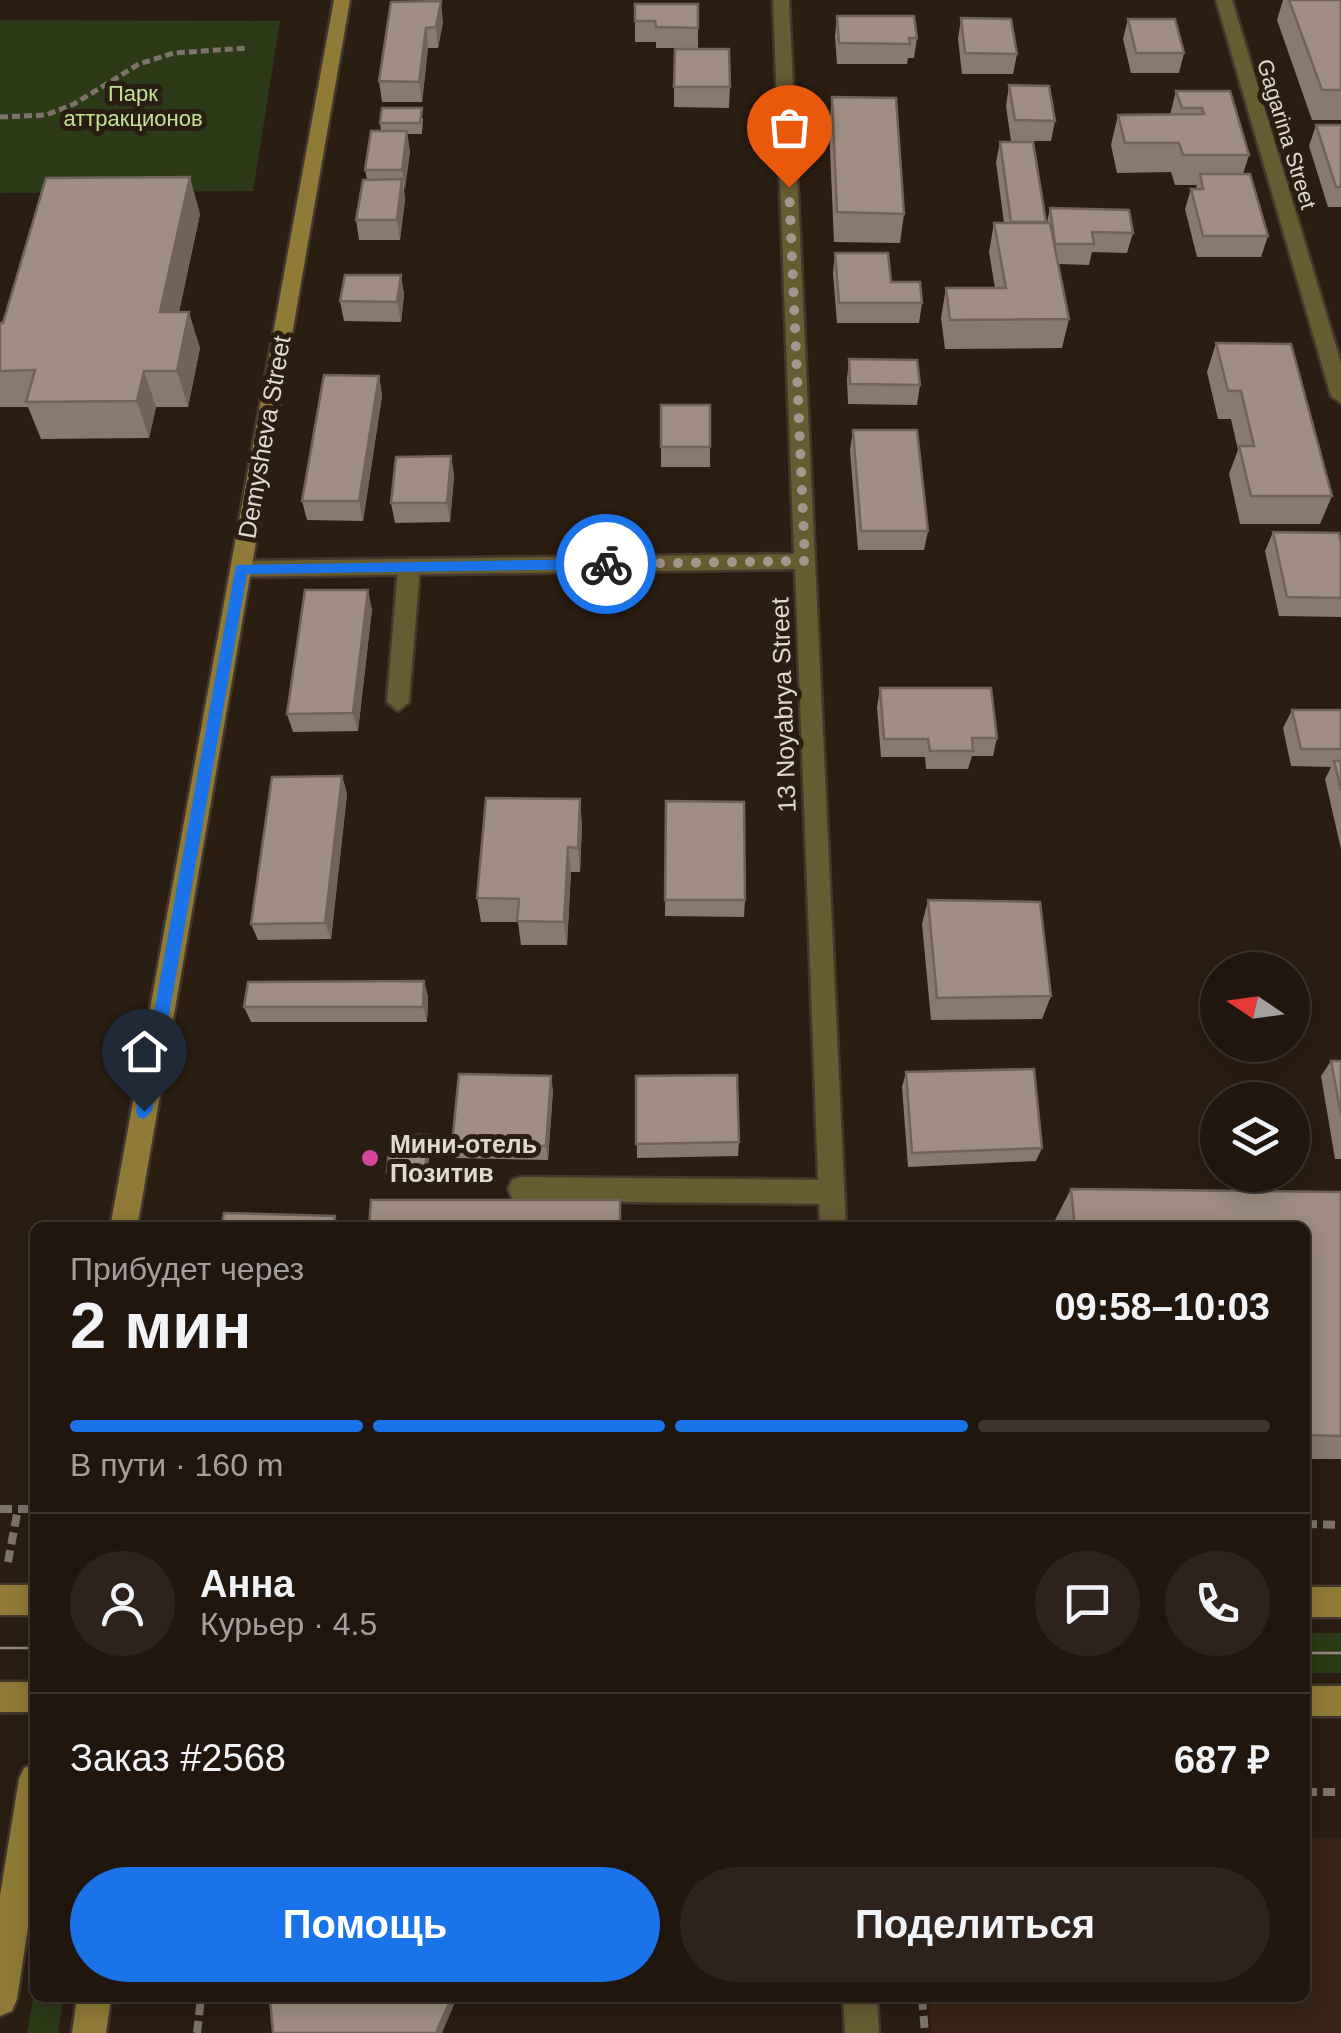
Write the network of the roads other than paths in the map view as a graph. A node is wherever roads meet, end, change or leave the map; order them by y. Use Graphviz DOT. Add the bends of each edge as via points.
graph roads {
  1 [pos="342,0"];
  2 [pos="781,0"];
  3 [pos="1224,0"];
  4 [pos="1341,396"];
  5 [pos="805,561"];
  6 [pos="409,566"];
  7 [pos="241,569"];
  8 [pos="398,702"];
  9 [pos="521,1189"];
  10 [pos="831,1192"];
  11 [pos="124,1222"];
  12 [pos="833,1222"];
  13 [pos="0,1600"];
  14 [pos="30,1600"];
  15 [pos="1310,1602"];
  16 [pos="1341,1602"];
  17 [pos="0,1697"];
  18 [pos="30,1697"];
  19 [pos="1310,1701"];
  20 [pos="1341,1701"];
  21 [pos="30,1810"];
  22 [pos="0,1999"];
  23 [pos="94,2002"];
  24 [pos="860,2002"];
  25 [pos="90,2033"];
  26 [pos="862,2033"];
  1 -- 7 [label="street, Demysheva Street"];
  2 -- 5 [label="street, 13 Noyabrya Street"];
  3 -- 4 [label="street, Gagarina Street"];
  5 -- 6 [label="street"];
  5 -- 10 [label="street, 13 Noyabrya Street"];
  6 -- 7 [label="street"];
  6 -- 8 [label="street"];
  7 -- 11 [label="street, Demysheva Street"];
  9 -- 10 [label="street"];
  10 -- 12 [label="street, 13 Noyabrya Street"];
  13 -- 14 [label="street"];
  15 -- 16 [label="street"];
  17 -- 18 [label="street"];
  19 -- 20 [label="street"];
  21 -- 22 [label="street"];
  23 -- 25 [label="street"];
  24 -- 26 [label="street"];
}
